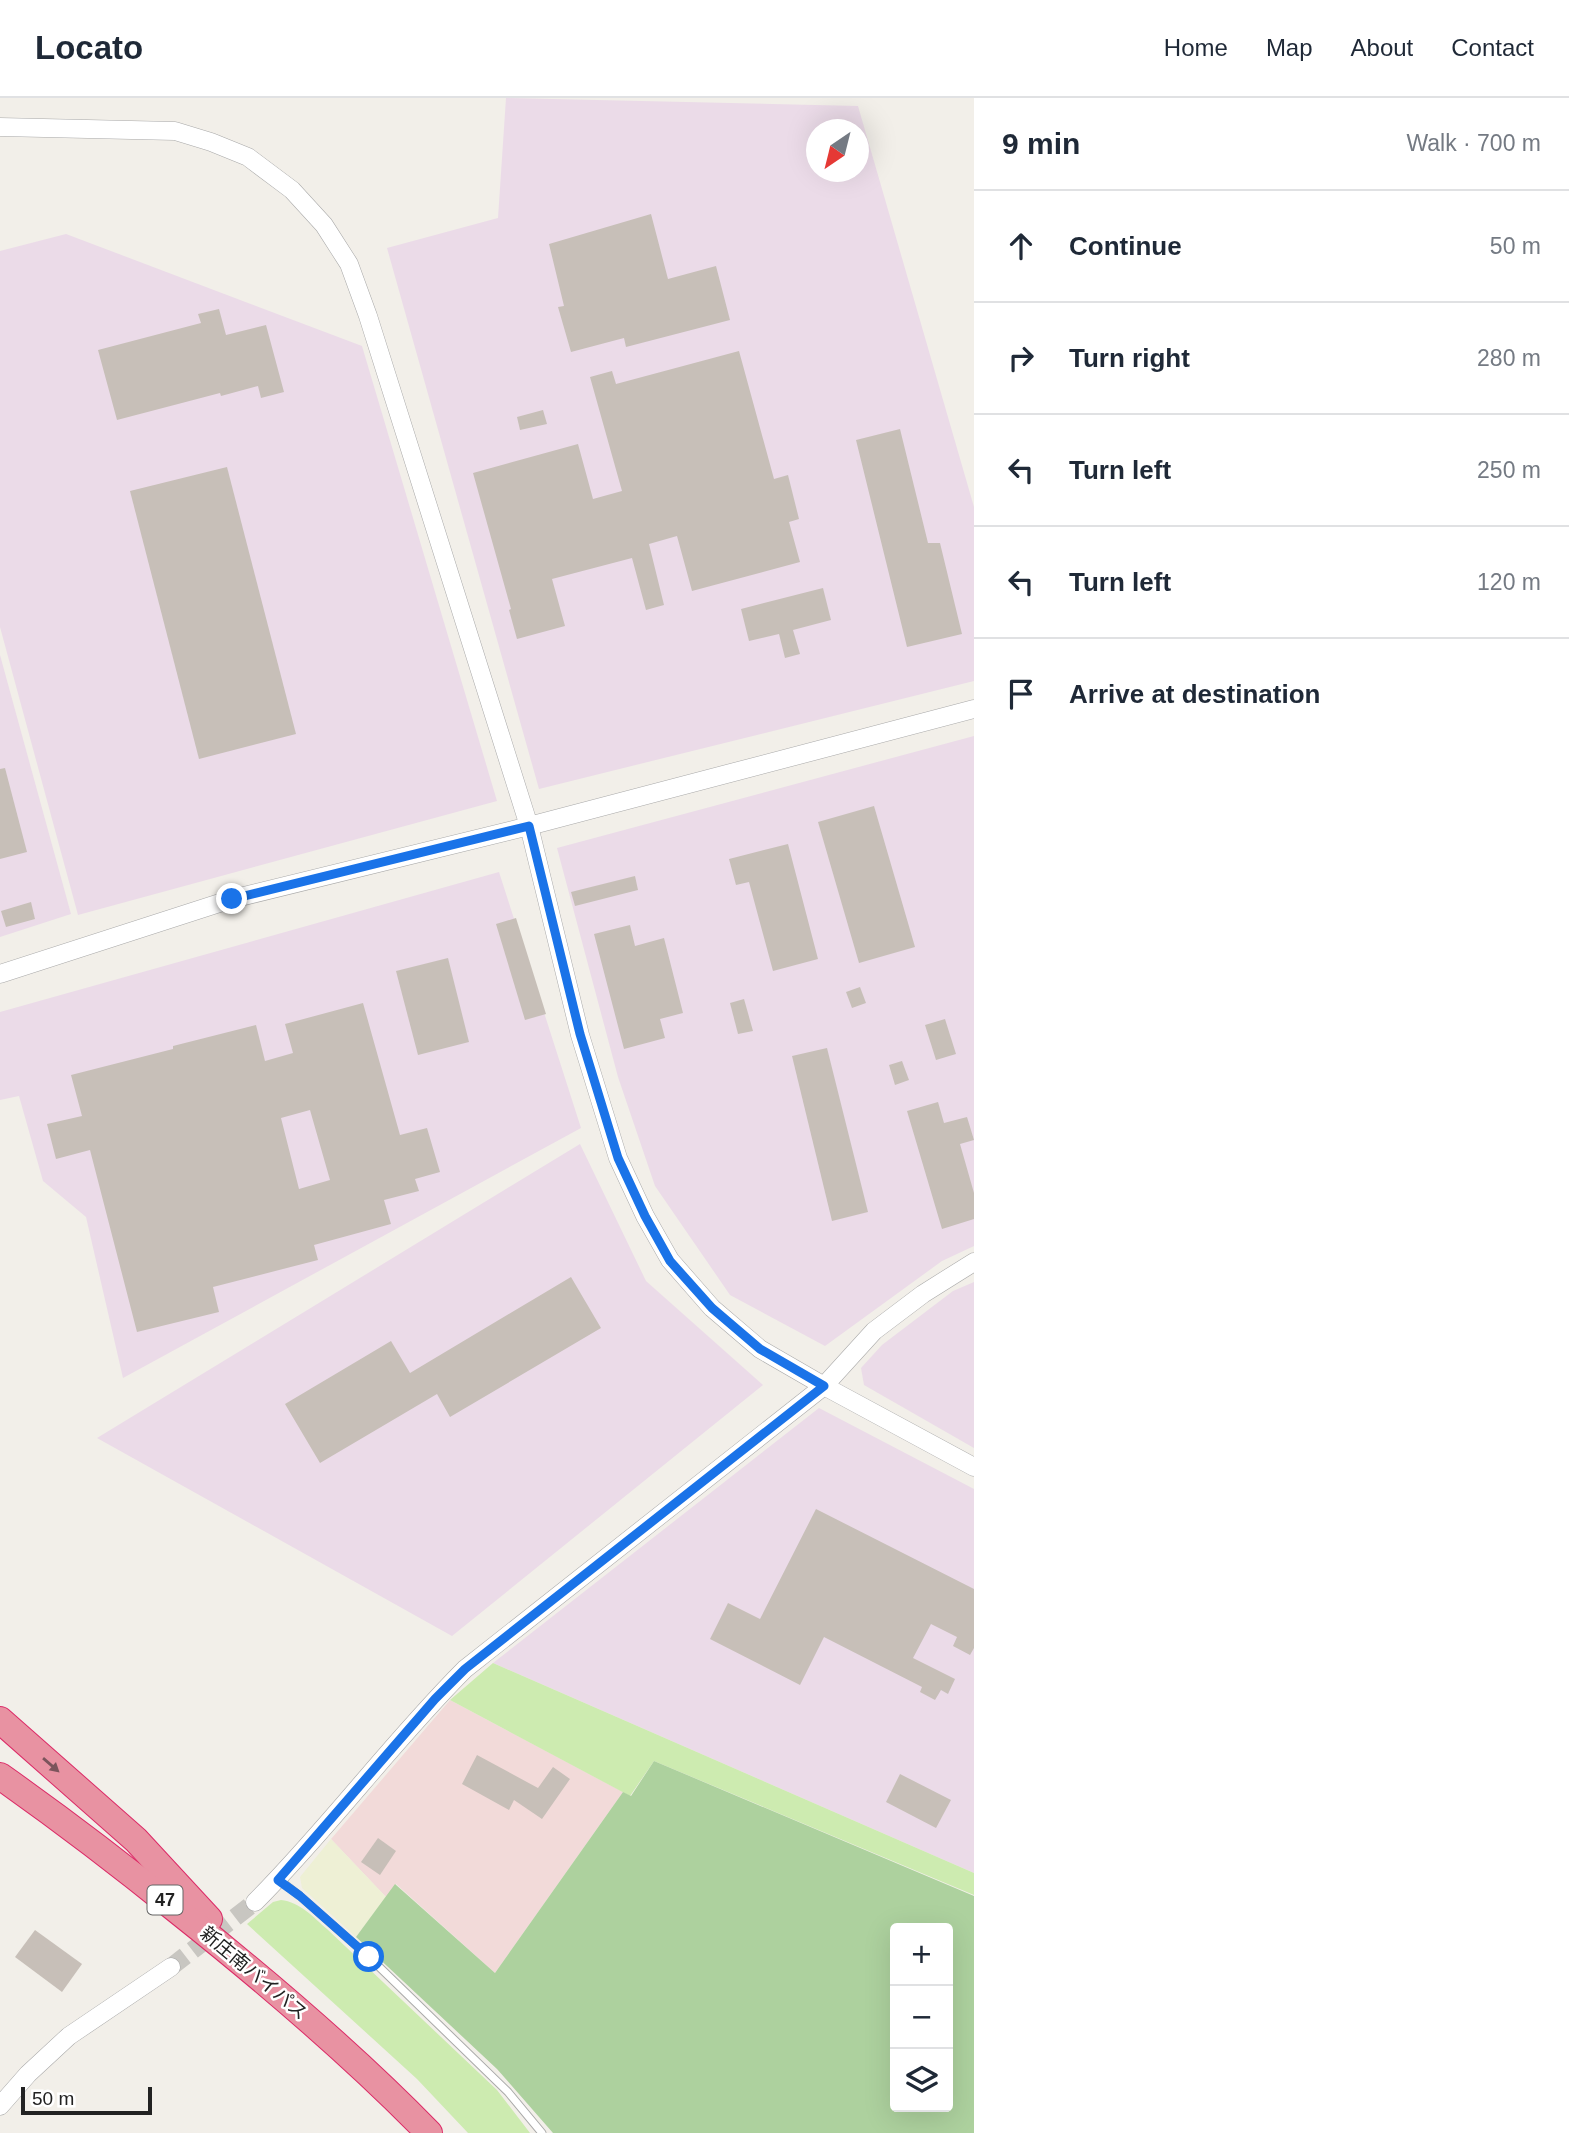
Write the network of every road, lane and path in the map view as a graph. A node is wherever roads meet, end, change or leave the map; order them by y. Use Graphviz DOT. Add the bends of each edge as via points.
graph roads {
  1 [pos="0,127"];
  2 [pos="974,709"];
  3 [pos="529,826"];
  4 [pos="0,974"];
  5 [pos="974,1262"];
  6 [pos="824,1386"];
  7 [pos="974,1466"];
  8 [pos="0,1720"];
  9 [pos="0,1776"];
  10 [pos="0,1790"];
  11 [pos="67,1823"];
  12 [pos="278,1880"];
  13 [pos="255,1902"];
  14 [pos="172,1967"];
  15 [pos="263,1978"];
  16 [pos="0,2106"];
  17 [pos="429,2133"];
  18 [pos="542,2133"];
  1 -- 3 [label="street" via="175,131 248,157 292,190 324,225 349,264 368,316"];
  2 -- 3 [label="street"];
  3 -- 4 [label="street" via="232,899"];
  3 -- 6 [label="street" via="580,1034 618,1158 645,1216 670,1261 712,1308 760,1349"];
  5 -- 6 [label="street" via="874,1331"];
  6 -- 7 [label="street"];
  6 -- 12 [label="street" via="465,1669"];
  8 -- 15 [label="highway, one-way" via="136,1840"];
  9 -- 11 [label="highway, 新庄南バイパス / 47"];
  10 -- 11 [label="highway"];
  11 -- 15 [label="highway, 新庄南バイパス / 47"];
  12 -- 13 [label="street"];
  12 -- 18 [label="lane" via="369,1957 508,2092"];
  14 -- 16 [label="street" via="69,2036"];
  15 -- 17 [label="highway, 新庄南バイパス / 47" via="379,2081"];
}
